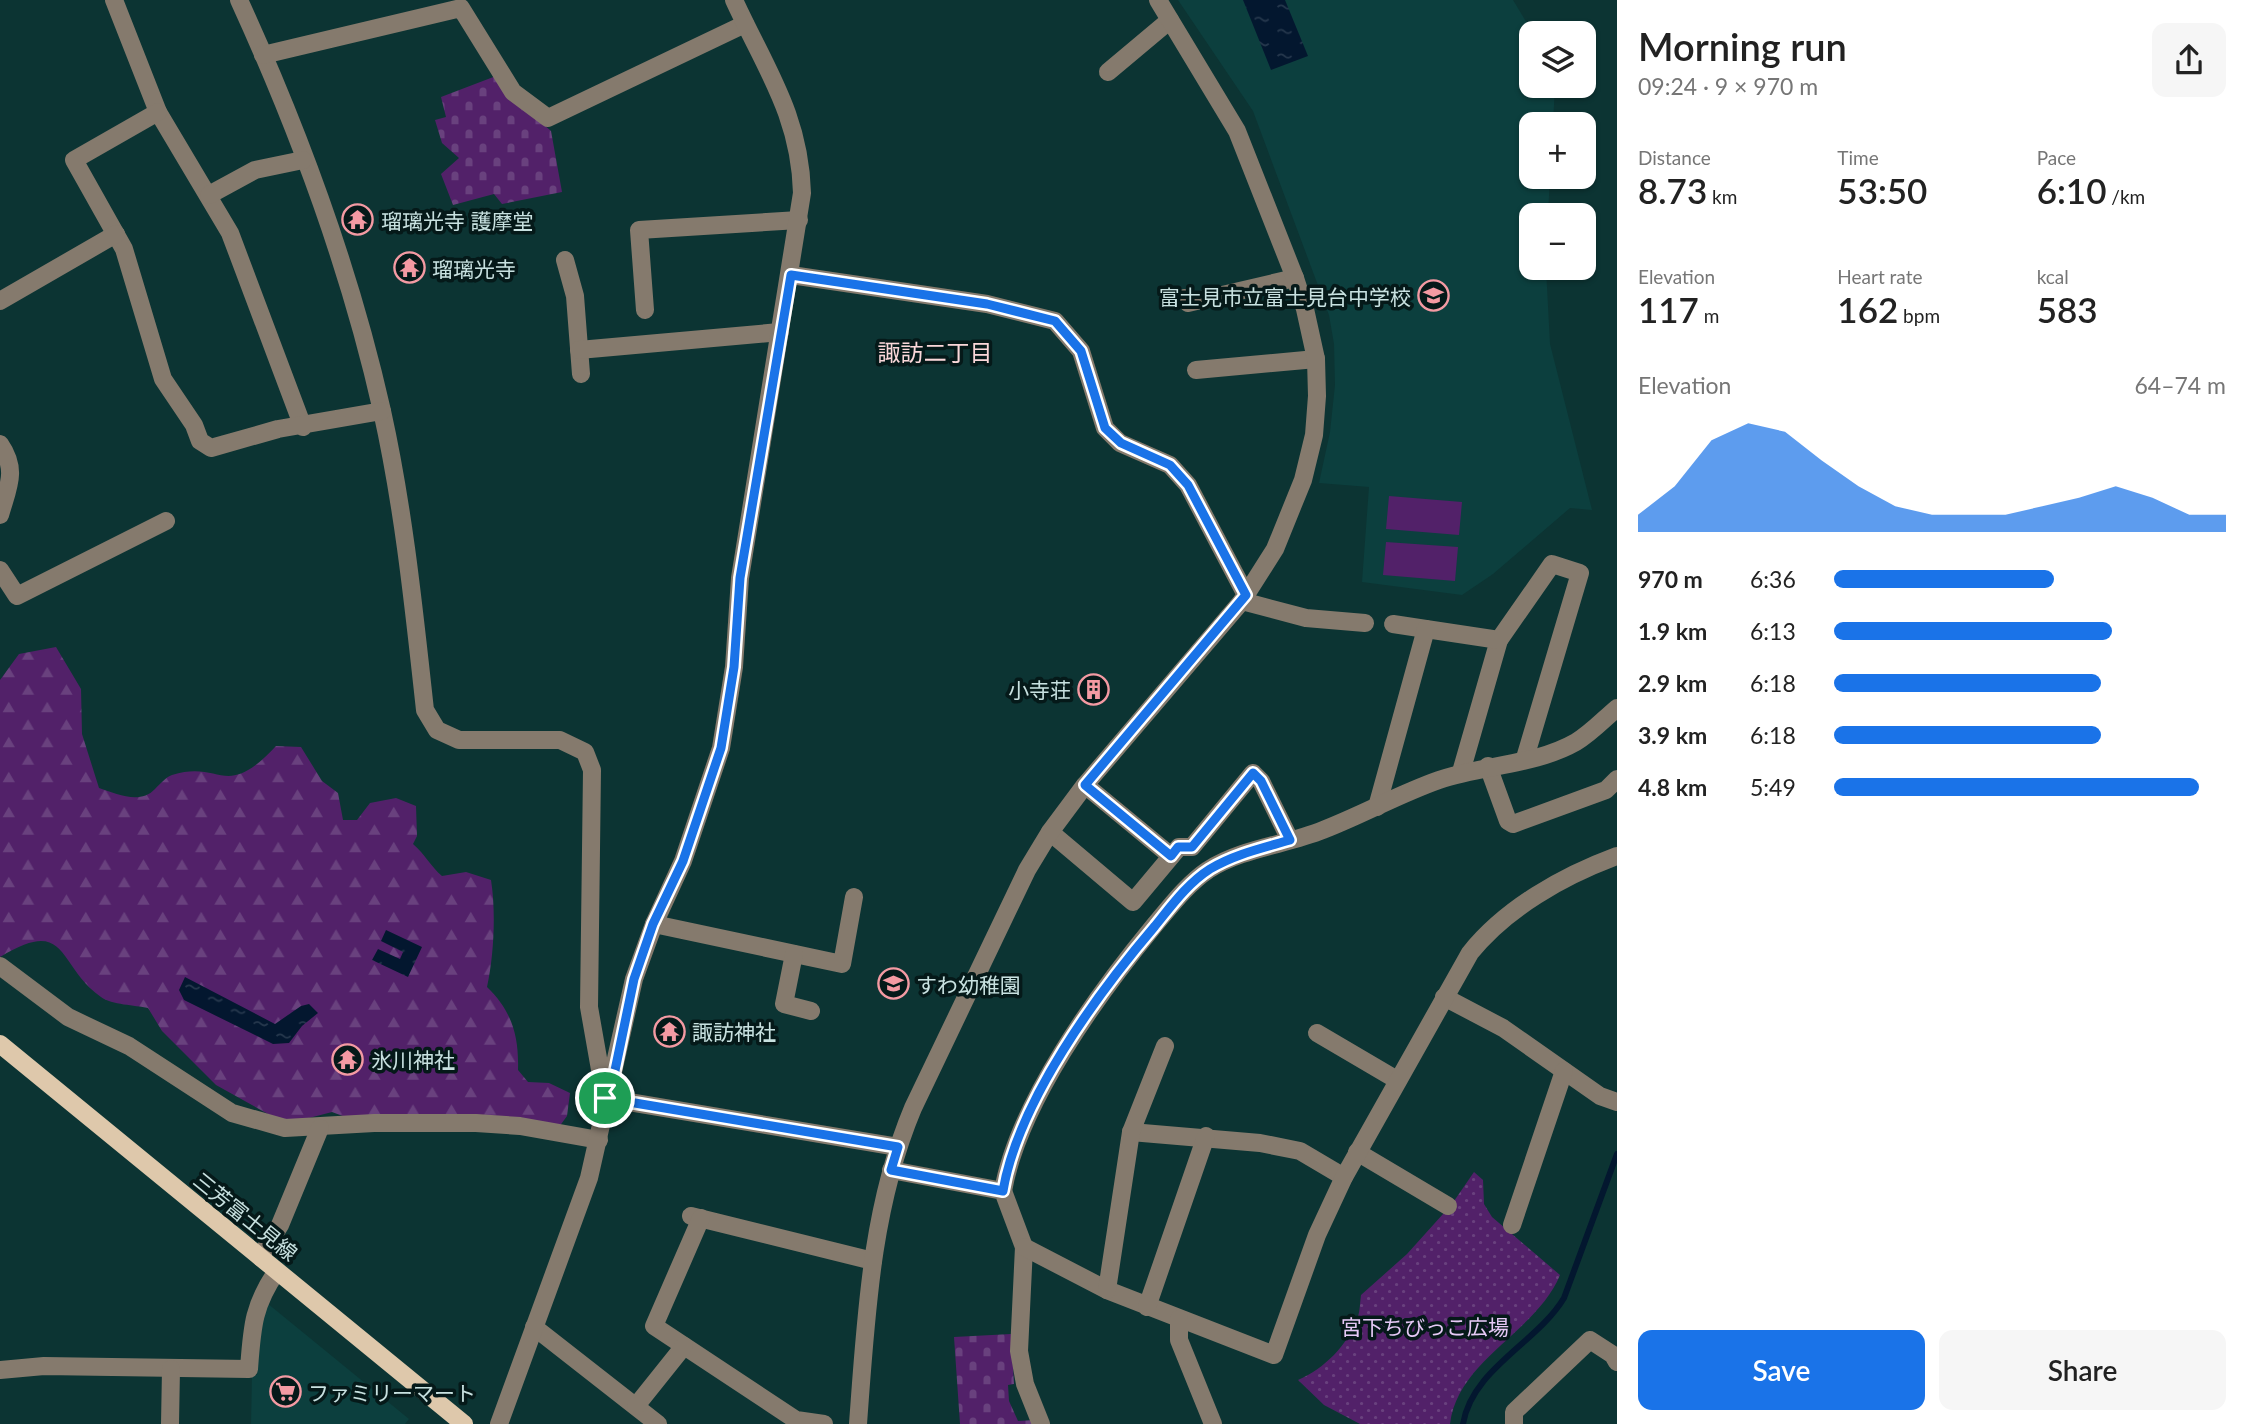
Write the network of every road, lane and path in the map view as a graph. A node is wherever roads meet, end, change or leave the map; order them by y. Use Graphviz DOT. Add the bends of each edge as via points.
graph roads {
  1 [pos="114,0"];
  2 [pos="239,0"];
  3 [pos="734,0"];
  4 [pos="1158,0"];
  5 [pos="1170,20"];
  6 [pos="745,24"];
  7 [pos="263,55"];
  8 [pos="1108,72"];
  9 [pos="158,112"];
  10 [pos="303,160"];
  11 [pos="209,195"];
  12 [pos="799,220"];
  13 [pos="116,234"];
  14 [pos="565,260"];
  15 [pos="791,275"];
  16 [pos="1294,278"];
  17 [pos="1184,298"];
  18 [pos="0,301"];
  19 [pos="645,310"];
  20 [pos="779,332"];
  21 [pos="579,350"];
  22 [pos="1316,359"];
  23 [pos="1196,370"];
  24 [pos="581,374"];
  25 [pos="382,411"];
  26 [pos="303,427"];
  27 [pos="0,444"];
  28 [pos="0,515"];
  29 [pos="166,521"];
  30 [pos="0,570"];
  31 [pos="1244,598"];
  32 [pos="1366,623"];
  33 [pos="1393,624"];
  34 [pos="1426,629"];
  35 [pos="1499,640"];
  36 [pos="1617,708"];
  37 [pos="1525,758"];
  38 [pos="1488,766"];
  39 [pos="1461,772"];
  40 [pos="1617,779"];
  41 [pos="1085,785"];
  42 [pos="1377,807"];
  43 [pos="1050,832"];
  44 [pos="1290,840"];
  45 [pos="1171,856"];
  46 [pos="1617,856"];
  47 [pos="854,897"];
  48 [pos="653,924"];
  49 [pos="794,954"];
  50 [pos="0,966"];
  51 [pos="1444,997"];
  52 [pos="811,1010"];
  53 [pos="1317,1033"];
  54 [pos="0,1044"];
  55 [pos="1164,1046"];
  56 [pos="1564,1071"];
  57 [pos="1397,1080"];
  58 [pos="605,1098"];
  59 [pos="1617,1102"];
  60 [pos="320,1128"];
  61 [pos="1131,1132"];
  62 [pos="1206,1136"];
  63 [pos="598,1140"];
  64 [pos="898,1147"];
  65 [pos="1357,1152"];
  66 [pos="891,1170"];
  67 [pos="1344,1177"];
  68 [pos="1003,1191"];
  69 [pos="1448,1206"];
  70 [pos="1513,1225"];
  71 [pos="1024,1247"];
  72 [pos="260,1257"];
  73 [pos="873,1261"];
  74 [pos="277,1271"];
  75 [pos="1107,1290"];
  76 [pos="1147,1307"];
  77 [pos="1178,1319"];
  78 [pos="534,1328"];
  79 [pos="684,1346"];
  80 [pos="1617,1362"];
  81 [pos="171,1369"];
  82 [pos="0,1370"];
  83 [pos="636,1406"];
  84 [pos="170,1424"];
  85 [pos="464,1424"];
  86 [pos="499,1424"];
  87 [pos="658,1424"];
  88 [pos="824,1424"];
  89 [pos="858,1424"];
  90 [pos="1041,1424"];
  91 [pos="1213,1424"];
  92 [pos="1514,1424"];
  1 -- 9 [label="street"];
  2 -- 7 [label="street"];
  3 -- 6 [label="street"];
  4 -- 5 [label="street"];
  5 -- 8 [label="street"];
  5 -- 16 [label="street" via="1237,131"];
  6 -- 7 [label="street" via="548,118 513,92 461,8"];
  6 -- 12 [label="street" via="785,102 794,132 801,168"];
  7 -- 10 [label="street"];
  9 -- 11 [label="street"];
  9 -- 13 [label="street" via="74,160"];
  10 -- 11 [label="street" via="255,170"];
  10 -- 25 [label="street" via="352,295"];
  11 -- 26 [label="street" via="230,233"];
  12 -- 15 [label="street"];
  12 -- 19 [label="street" via="639,230"];
  13 -- 18 [label="street"];
  13 -- 26 [label="street" via="163,379 200,441 211,448 278,429"];
  14 -- 21 [label="street" via="575,296"];
  15 -- 20 [label="street"];
  15 -- 31 [label="street" via="987,304 1055,321 1081,351 1105,428 1121,443 1170,465 1188,485"];
  16 -- 17 [label="street" via="1188,303"];
  16 -- 22 [label="street"];
  20 -- 21 [label="street"];
  20 -- 48 [label="street" via="740,578 734,667 721,748 683,861"];
  21 -- 24 [label="street"];
  22 -- 23 [label="street"];
  22 -- 31 [label="street" via="1314,435 1303,480 1275,549"];
  25 -- 26 [label="street"];
  25 -- 58 [label="street" via="410,570 425,710 437,730 458,740 560,740 585,752 592,770 589,1006"];
  27 -- 28 [label="street" via="10,458 12,474"];
  29 -- 30 [label="street" via="17,596"];
  31 -- 32 [label="street" via="1306,618"];
  31 -- 41 [label="street"];
  33 -- 34 [label="street"];
  34 -- 35 [label="street"];
  34 -- 42 [label="street"];
  35 -- 37 [label="street" via="1552,564 1580,573"];
  35 -- 39 [label="street"];
  36 -- 37 [label="street" via="1578,741"];
  37 -- 38 [label="street"];
  38 -- 39 [label="street"];
  38 -- 40 [label="street" via="1513,824 1606,790"];
  39 -- 42 [label="street"];
  41 -- 43 [label="street"];
  41 -- 45 [label="street"];
  42 -- 44 [label="street"];
  43 -- 45 [label="street" via="1133,902"];
  43 -- 64 [label="street" via="970,986"];
  44 -- 45 [label="street" via="1253,773 1192,847 1178,847"];
  44 -- 68 [label="street" via="1231,858 1209,870 1187,888 1130,955 1045,1085 1013,1152"];
  46 -- 51 [label="street" via="1573,872 1490,928"];
  47 -- 49 [label="street" via="842,964"];
  48 -- 49 [label="street"];
  48 -- 58 [label="street" via="634,979 613,1080"];
  49 -- 52 [label="street" via="784,1004"];
  50 -- 60 [label="street" via="68,1017 129,1046 232,1113 285,1128"];
  51 -- 56 [label="street" via="1503,1028"];
  51 -- 57 [label="street"];
  53 -- 57 [label="street"];
  54 -- 72 [label="main road, 三芳富士見線"];
  55 -- 61 [label="street"];
  56 -- 59 [label="street"];
  56 -- 70 [label="street"];
  57 -- 65 [label="street"];
  58 -- 63 [label="street"];
  58 -- 64 [label="street"];
  60 -- 63 [label="street" via="476,1123"];
  60 -- 72 [label="street" via="280,1225"];
  61 -- 62 [label="street"];
  61 -- 75 [label="street"];
  62 -- 67 [label="street" via="1300,1151"];
  62 -- 76 [label="street"];
  63 -- 78 [label="street" via="589,1178"];
  64 -- 66 [label="street"];
  65 -- 67 [label="street"];
  65 -- 69 [label="street"];
  66 -- 68 [label="street"];
  66 -- 73 [label="street"];
  67 -- 77 [label="street" via="1317,1235 1274,1355"];
  68 -- 71 [label="street"];
  71 -- 75 [label="street"];
  71 -- 90 [label="street" via="1019,1351 1025,1384"];
  72 -- 74 [label="main road, 三芳富士見線"];
  73 -- 79 [label="street" via="696,1217 654,1326"];
  73 -- 89 [label="street"];
  74 -- 81 [label="street" via="258,1300 249,1369"];
  74 -- 85 [label="main road, 三芳富士見線"];
  75 -- 76 [label="street"];
  76 -- 77 [label="street"];
  77 -- 91 [label="street" via="1179,1339"];
  78 -- 83 [label="street"];
  78 -- 86 [label="street"];
  79 -- 83 [label="street"];
  79 -- 88 [label="street" via="796,1420"];
  80 -- 92 [label="street" via="1590,1340 1514,1412"];
  81 -- 82 [label="street" via="44,1366"];
  81 -- 84 [label="street"];
  83 -- 87 [label="street"];
}
